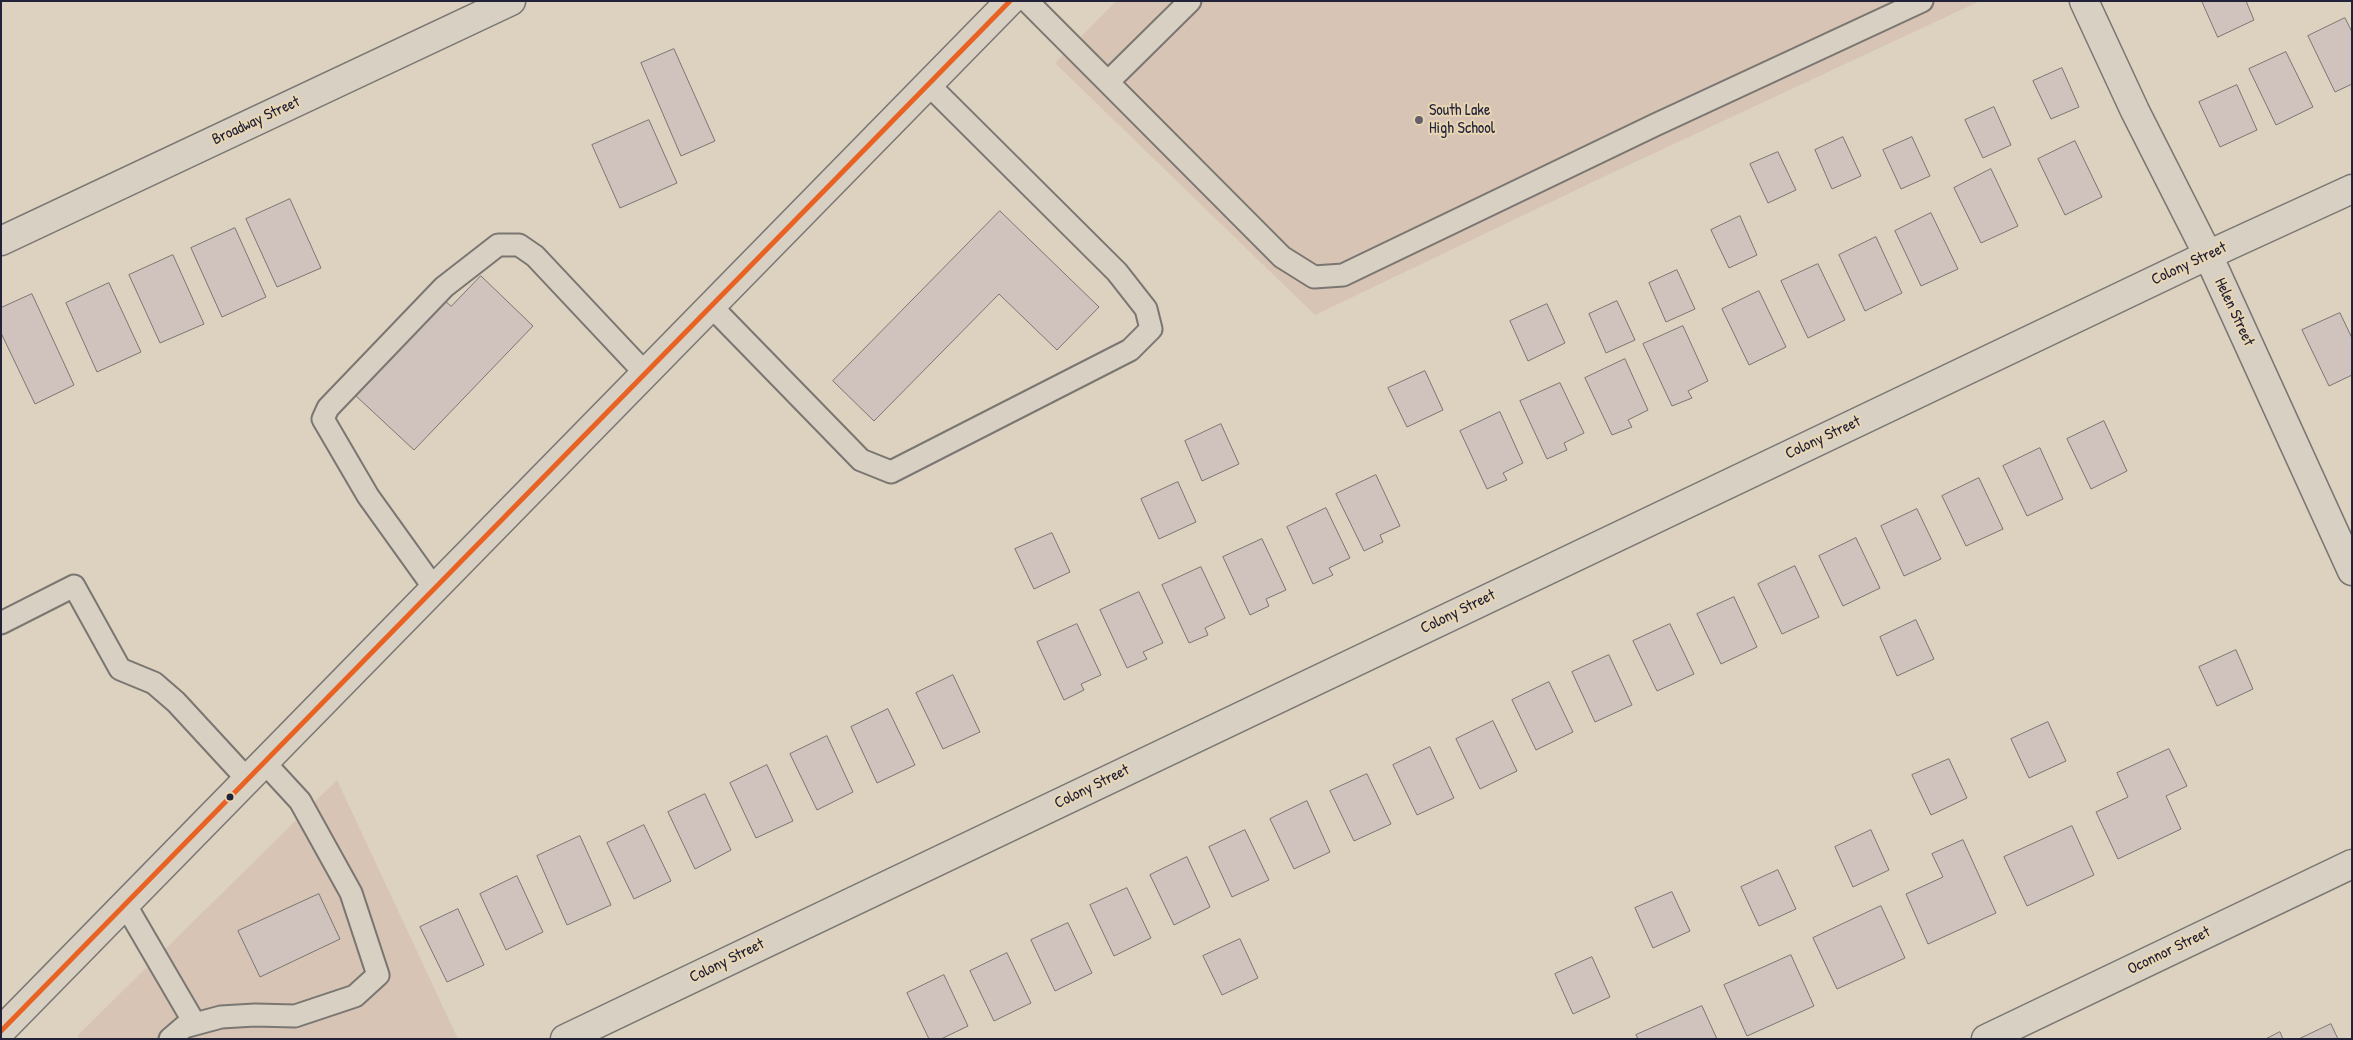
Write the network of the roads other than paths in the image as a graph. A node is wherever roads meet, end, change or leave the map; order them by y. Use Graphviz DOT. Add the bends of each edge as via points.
graph roads {
  1 [pos="511,1"];
  2 [pos="1010,1"];
  3 [pos="1027,1"];
  4 [pos="1190,1"];
  5 [pos="1922,1"];
  6 [pos="2084,1"];
  7 [pos="1108,82"];
  8 [pos="928,84"];
  9 [pos="2352,189"];
  10 [pos="1,241"];
  11 [pos="2208,255"];
  12 [pos="711,306"];
  13 [pos="645,373"];
  14 [pos="2352,571"];
  15 [pos="434,588"];
  16 [pos="2,622"];
  17 [pos="256,770"];
  18 [pos="2352,864"];
  19 [pos="125,904"];
  20 [pos="195,1024"];
  21 [pos="1,1031"];
  22 [pos="170,1039"];
  23 [pos="565,1039"];
  24 [pos="1986,1039"];
  1 -- 10 [label="street, Broadway Street"];
  2 -- 8 [label="street"];
  3 -- 7 [label="lane"];
  4 -- 7 [label="lane"];
  5 -- 7 [label="lane" via="1343,275 1314,277 1282,257"];
  6 -- 11 [label="street, Helen Street"];
  8 -- 12 [label="street"];
  8 -- 12 [label="lane" via="1117,272 1146,309 1151,329 1130,350 890,472 861,460"];
  9 -- 11 [label="street, Colony Street"];
  11 -- 14 [label="street, Helen Street"];
  11 -- 23 [label="street, Colony Street"];
  12 -- 13 [label="street"];
  13 -- 15 [label="street"];
  13 -- 15 [label="lane" via="535,256 519,246 498,245 444,287 328,408 323,419 368,496"];
  15 -- 17 [label="street"];
  16 -- 17 [label="lane" via="74,586 120,668 154,683"];
  17 -- 19 [label="street"];
  17 -- 20 [label="lane" via="300,801 351,893 378,975 355,996 295,1016 221,1017"];
  18 -- 24 [label="street, Oconnor Street"];
  19 -- 20 [label="lane"];
  19 -- 21 [label="street"];
  20 -- 22 [label="lane" via="184,1027"];
}
